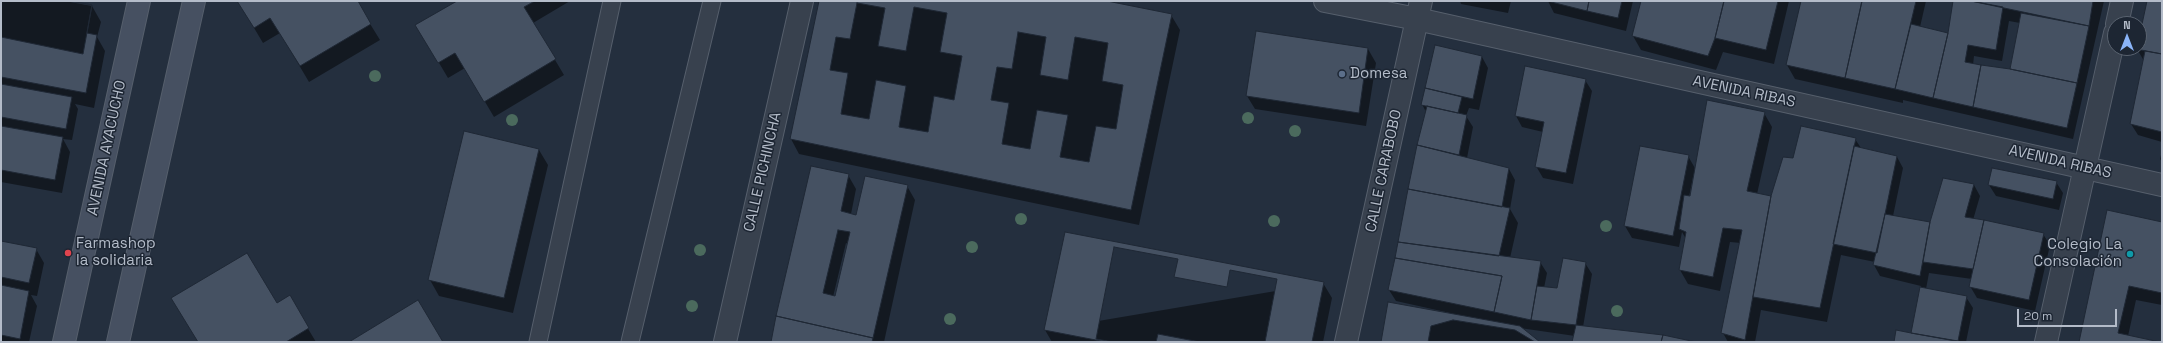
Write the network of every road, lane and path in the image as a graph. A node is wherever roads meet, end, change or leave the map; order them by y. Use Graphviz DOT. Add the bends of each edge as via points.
graph roads {
  1 [pos="139,1"];
  2 [pos="194,1"];
  3 [pos="612,1"];
  4 [pos="712,1"];
  5 [pos="802,1"];
  6 [pos="1325,1"];
  7 [pos="2122,1"];
  8 [pos="1419,10"];
  9 [pos="2119,16"];
  10 [pos="2110,56"];
  11 [pos="2085,167"];
  12 [pos="2162,185"];
  13 [pos="64,342"];
  14 [pos="118,342"];
  15 [pos="538,342"];
  16 [pos="630,342"];
  17 [pos="725,342"];
  18 [pos="1346,342"];
  19 [pos="2046,342"];
  1 -- 13 [label="street, AVENIDA AYACUCHO"];
  2 -- 14 [label="street"];
  3 -- 15 [label="lane"];
  4 -- 16 [label="lane"];
  5 -- 17 [label="street, CALLE PICHINCHA"];
  6 -- 8 [label="street, AVENIDA RIBAS"];
  7 -- 9 [label="street"];
  8 -- 11 [label="street, AVENIDA RIBAS"];
  8 -- 18 [label="street, CALLE CARABOBO"];
  10 -- 11 [label="street"];
  11 -- 12 [label="street, AVENIDA RIBAS"];
  11 -- 19 [label="street"];
}
